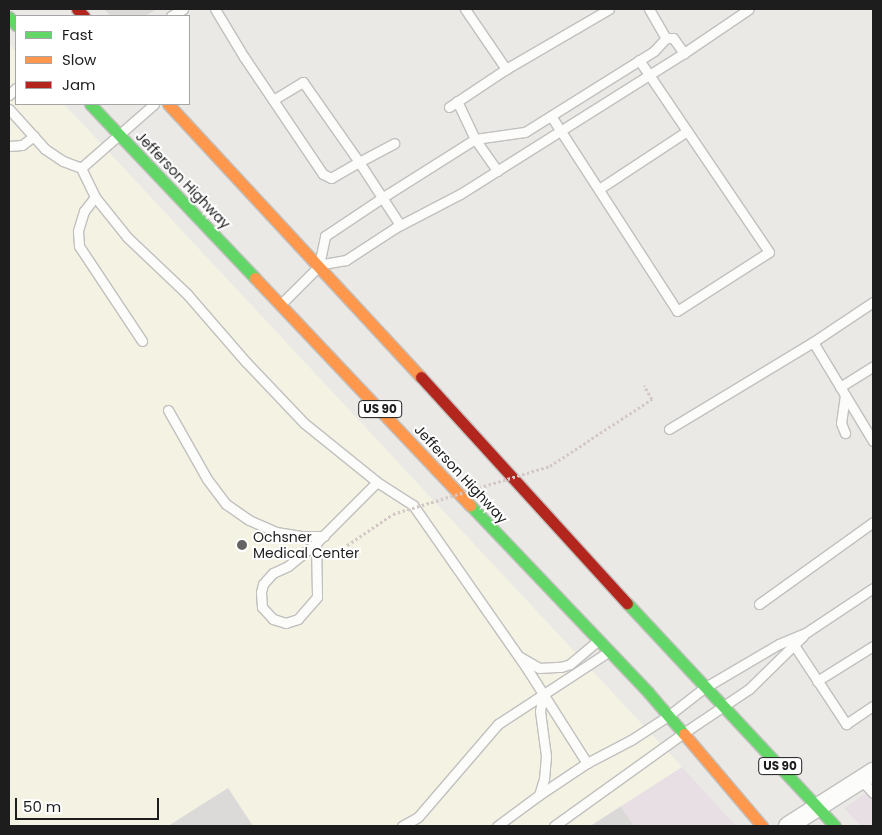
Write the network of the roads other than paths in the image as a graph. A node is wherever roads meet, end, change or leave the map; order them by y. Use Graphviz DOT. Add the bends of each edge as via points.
graph roads {
  1 [pos="183,9"];
  2 [pos="215,9"];
  3 [pos="465,9"];
  4 [pos="608,9"];
  5 [pos="648,9"];
  6 [pos="749,9"];
  7 [pos="172,15"];
  8 [pos="666,38"];
  9 [pos="684,53"];
  10 [pos="639,60"];
  11 [pos="506,69"];
  12 [pos="649,75"];
  13 [pos="273,100"];
  14 [pos="458,101"];
  15 [pos="91,105"];
  16 [pos="153,105"];
  17 [pos="169,105"];
  18 [pos="449,107"];
  19 [pos="9,109"];
  20 [pos="551,116"];
  21 [pos="561,131"];
  22 [pos="687,131"];
  23 [pos="120,135"];
  24 [pos="34,136"];
  25 [pos="475,139"];
  26 [pos="394,143"];
  27 [pos="9,146"];
  28 [pos="359,162"];
  29 [pos="81,168"];
  30 [pos="497,171"];
  31 [pos="599,190"];
  32 [pos="95,197"];
  33 [pos="382,198"];
  34 [pos="400,225"];
  35 [pos="320,265"];
  36 [pos="873,302"];
  37 [pos="281,305"];
  38 [pos="142,341"];
  39 [pos="813,342"];
  40 [pos="873,366"];
  41 [pos="843,391"];
  42 [pos="168,410"];
  43 [pos="669,429"];
  44 [pos="845,433"];
  45 [pos="873,440"];
  46 [pos="377,482"];
  47 [pos="873,522"];
  48 [pos="324,536"];
  49 [pos="316,544"];
  50 [pos="873,588"];
  51 [pos="758,604"];
  52 [pos="807,632"];
  53 [pos="599,640"];
  54 [pos="794,646"];
  55 [pos="873,646"];
  56 [pos="610,651"];
  57 [pos="518,656"];
  58 [pos="817,681"];
  59 [pos="704,688"];
  60 [pos="543,694"];
  61 [pos="725,706"];
  62 [pos="873,706"];
  63 [pos="668,716"];
  64 [pos="682,734"];
  65 [pos="587,763"];
  66 [pos="867,776"];
  67 [pos="873,793"];
  68 [pos="539,795"];
  69 [pos="819,808"];
  70 [pos="402,826"];
  71 [pos="497,826"];
  72 [pos="554,826"];
  73 [pos="762,826"];
  74 [pos="788,826"];
  75 [pos="835,826"];
  1 -- 7 [label="lane"];
  2 -- 13 [label="lane"];
  3 -- 11 [label="lane"];
  4 -- 11 [label="lane"];
  5 -- 8 [label="lane"];
  6 -- 9 [label="lane"];
  8 -- 9 [label="lane" via="673,38"];
  8 -- 10 [label="lane"];
  9 -- 12 [label="lane"];
  10 -- 12 [label="lane"];
  10 -- 20 [label="lane"];
  11 -- 14 [label="lane"];
  12 -- 21 [label="lane"];
  12 -- 22 [label="lane"];
  13 -- 28 [label="lane" via="323,174 331,178"];
  13 -- 28 [label="lane" via="303,82"];
  14 -- 18 [label="lane"];
  14 -- 25 [label="lane"];
  15 -- 23 [label="main road, Jefferson Highway / US 90"];
  16 -- 23 [label="lane"];
  17 -- 35 [label="main road, US 90"];
  19 -- 24 [label="lane"];
  20 -- 21 [label="lane"];
  20 -- 25 [label="lane" via="526,132"];
  21 -- 30 [label="lane"];
  21 -- 31 [label="lane"];
  22 -- 31 [label="lane"];
  22 -- 31 [label="lane" via="769,252 677,312"];
  23 -- 29 [label="lane"];
  23 -- 37 [label="main road, Jefferson Highway / US 90"];
  24 -- 27 [label="lane" via="22,145"];
  24 -- 29 [label="lane" via="45,149"];
  25 -- 30 [label="lane"];
  25 -- 33 [label="lane"];
  26 -- 28 [label="lane"];
  28 -- 33 [label="lane"];
  29 -- 32 [label="lane"];
  30 -- 34 [label="lane"];
  32 -- 38 [label="lane" via="84,211 78,231 79,246"];
  32 -- 46 [label="lane" via="127,237 187,294 304,423"];
  33 -- 34 [label="lane"];
  33 -- 35 [label="lane" via="325,236"];
  34 -- 35 [label="lane" via="346,260"];
  35 -- 37 [label="lane"];
  35 -- 59 [label="main road, US 90"];
  36 -- 39 [label="lane"];
  37 -- 53 [label="main road, Jefferson Highway / US 90"];
  39 -- 41 [label="lane"];
  39 -- 43 [label="lane"];
  40 -- 41 [label="lane"];
  41 -- 44 [label="lane" via="840,423"];
  41 -- 45 [label="lane"];
  42 -- 48 [label="lane" via="207,479 226,504 249,520 276,532"];
  46 -- 48 [label="lane"];
  46 -- 57 [label="lane" via="414,505"];
  47 -- 51 [label="lane"];
  48 -- 49 [label="lane"];
  49 -- 49 [label="lane" via="288,566 273,573 263,584 262,607 273,619 286,623 298,619 317,598"];
  50 -- 52 [label="lane"];
  52 -- 54 [label="lane"];
  52 -- 59 [label="lane" via="779,644"];
  53 -- 56 [label="main road, Jefferson Highway / US 90"];
  53 -- 57 [label="lane" via="562,667 539,668"];
  54 -- 58 [label="lane"];
  54 -- 61 [label="lane" via="750,689"];
  55 -- 58 [label="lane"];
  56 -- 60 [label="lane"];
  56 -- 63 [label="main road, Jefferson Highway / US 90"];
  57 -- 60 [label="lane"];
  58 -- 62 [label="lane" via="846,724"];
  59 -- 61 [label="main road, US 90"];
  59 -- 63 [label="lane"];
  60 -- 65 [label="lane"];
  60 -- 68 [label="lane" via="540,711 546,756"];
  60 -- 70 [label="lane" via="498,724 418,818"];
  61 -- 64 [label="lane"];
  61 -- 69 [label="main road, US 90"];
  63 -- 64 [label="main road, Jefferson Highway / US 90"];
  63 -- 65 [label="lane"];
  64 -- 72 [label="lane"];
  64 -- 73 [label="main road, Jefferson Highway / US 90"];
  65 -- 68 [label="lane"];
  66 -- 67 [label="lane"];
  66 -- 69 [label="street"];
  68 -- 71 [label="lane"];
  69 -- 74 [label="street"];
  69 -- 75 [label="main road, US 90"];
}
